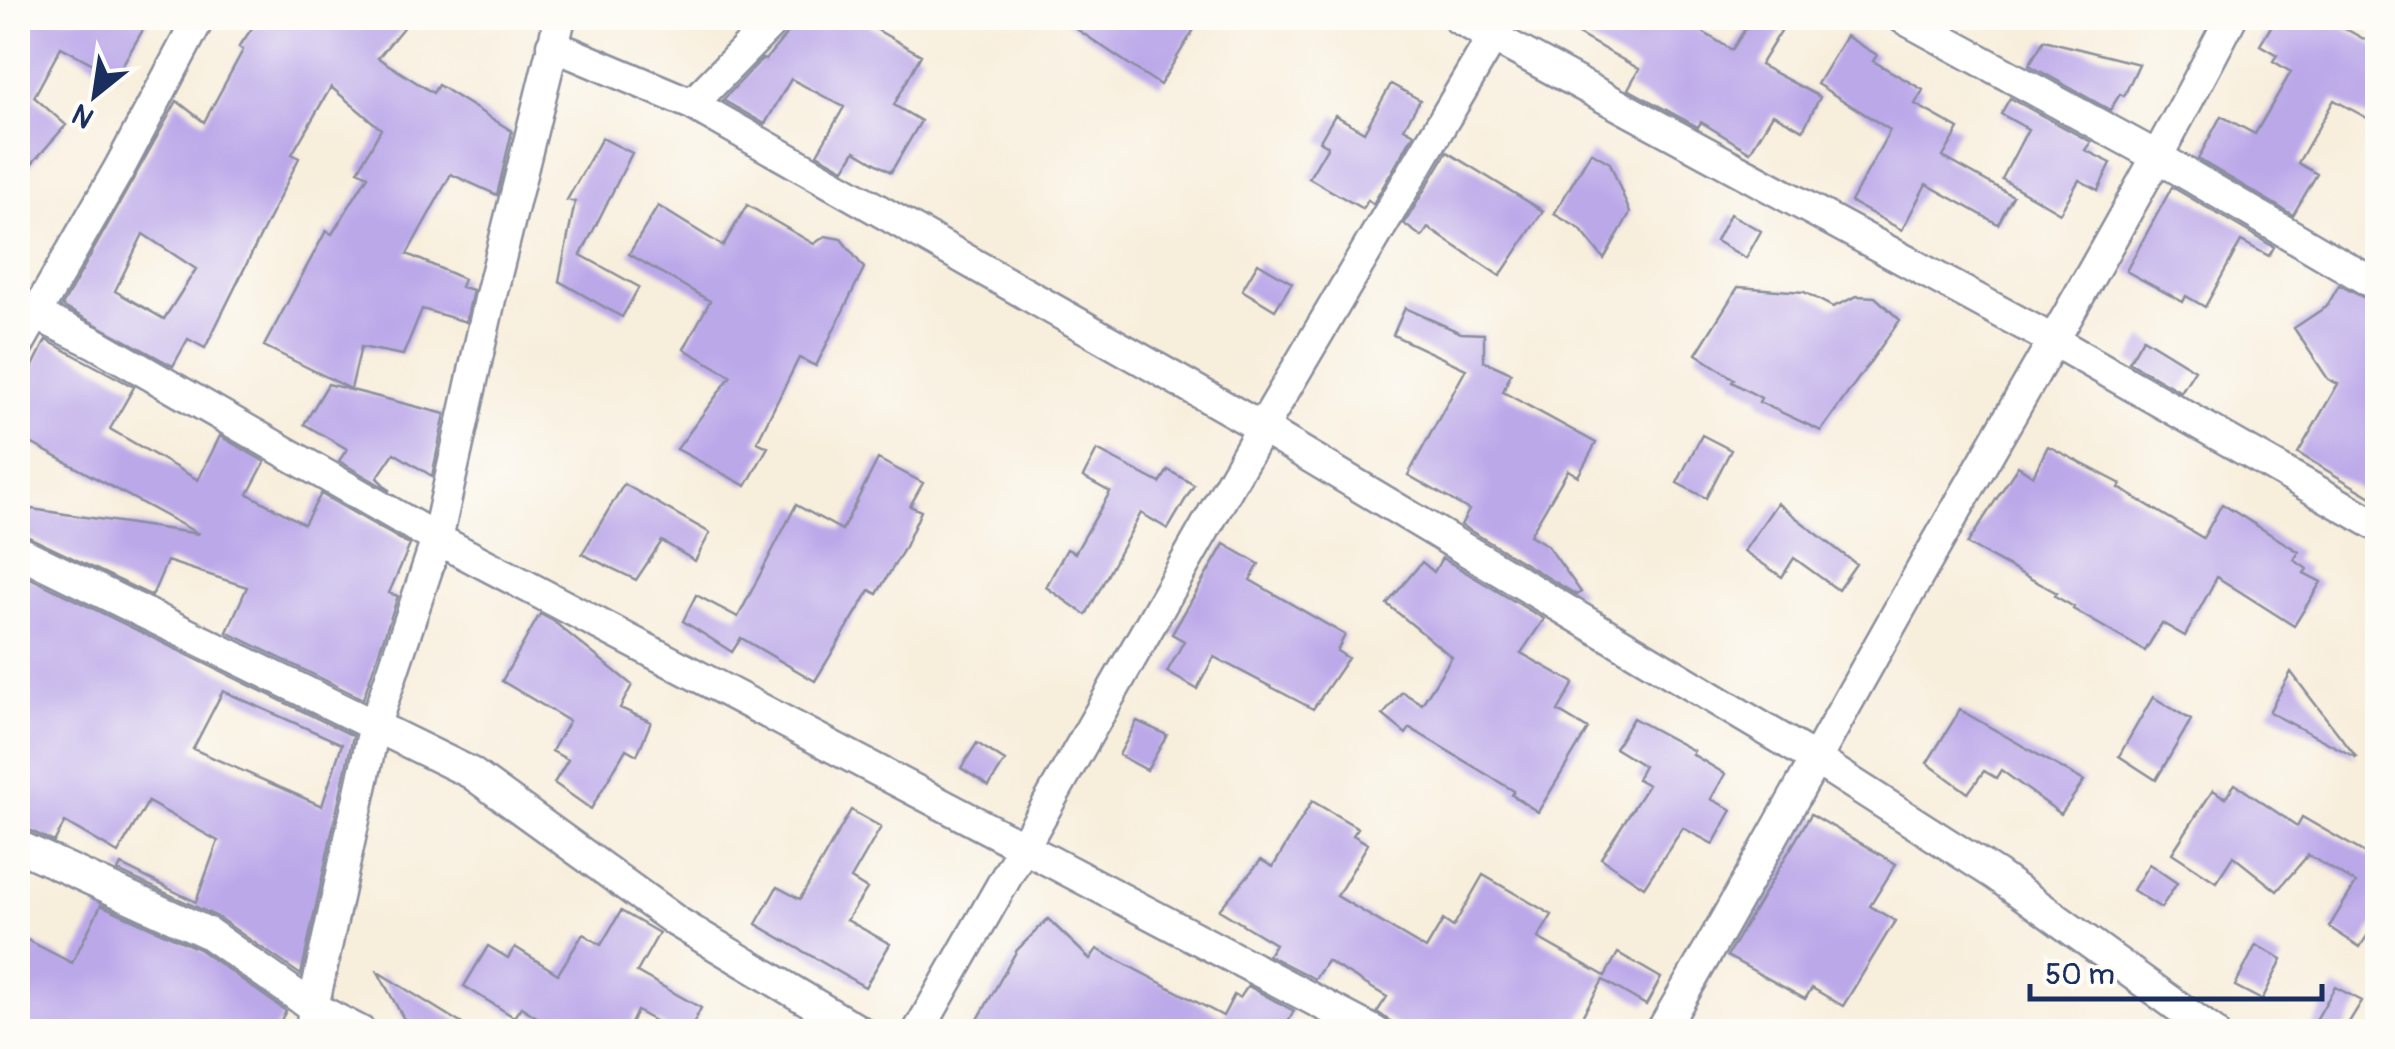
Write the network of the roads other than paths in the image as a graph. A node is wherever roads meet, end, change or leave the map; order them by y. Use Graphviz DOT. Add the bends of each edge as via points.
graph roads {
  1 [pos="199,18"];
  2 [pos="776,18"];
  3 [pos="1458,18"];
  4 [pos="1903,18"];
  5 [pos="2232,18"];
  6 [pos="1498,27"];
  7 [pos="556,31"];
  8 [pos="692,104"];
  9 [pos="2156,156"];
  10 [pos="2378,286"];
  11 [pos="33,313"];
  12 [pos="2054,341"];
  13 [pos="18,345"];
  14 [pos="1262,428"];
  15 [pos="2378,526"];
  16 [pos="438,539"];
  17 [pos="18,551"];
  18 [pos="375,724"];
  19 [pos="1815,759"];
  20 [pos="18,846"];
  21 [pos="1025,846"];
  22 [pos="313,1019"];
  23 [pos="361,1032"];
  24 [pos="861,1032"];
  25 [pos="918,1032"];
  26 [pos="1375,1032"];
  27 [pos="1661,1032"];
  28 [pos="2214,1032"];
  1 -- 11 [label="street"];
  2 -- 8 [label="street"];
  3 -- 6 [label="street"];
  4 -- 9 [label="street"];
  5 -- 9 [label="street"];
  6 -- 12 [label="street"];
  6 -- 14 [label="street"];
  7 -- 8 [label="street"];
  7 -- 16 [label="street"];
  8 -- 14 [label="street"];
  9 -- 10 [label="street"];
  9 -- 12 [label="street"];
  11 -- 13 [label="street"];
  11 -- 16 [label="street"];
  12 -- 15 [label="street"];
  12 -- 19 [label="street"];
  14 -- 19 [label="street"];
  14 -- 21 [label="street"];
  16 -- 18 [label="street"];
  16 -- 21 [label="street"];
  17 -- 18 [label="street"];
  18 -- 22 [label="street"];
  18 -- 24 [label="street" via="471,773 677,922"];
  19 -- 27 [label="street"];
  19 -- 28 [label="street" via="1996,875"];
  20 -- 22 [label="street" via="208,932"];
  21 -- 25 [label="street"];
  21 -- 26 [label="street"];
  22 -- 23 [label="street"];
}
